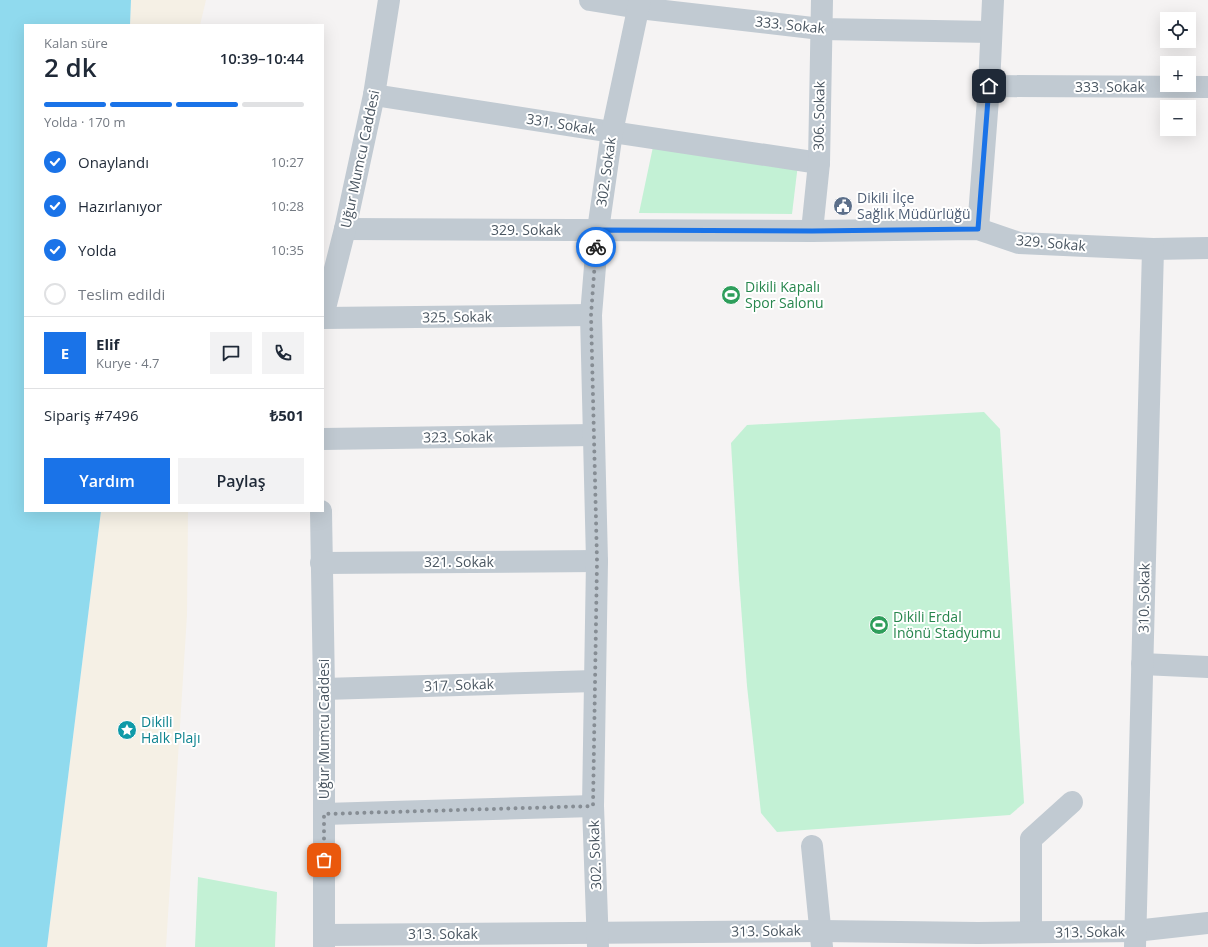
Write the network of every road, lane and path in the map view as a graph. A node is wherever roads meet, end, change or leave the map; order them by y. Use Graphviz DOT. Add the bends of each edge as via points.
graph roads {
  1 [pos="389,0"];
  2 [pos="590,0"];
  3 [pos="822,0"];
  4 [pos="993,0"];
  5 [pos="640,4"];
  6 [pos="821,29"];
  7 [pos="991,32"];
  8 [pos="989,86"];
  9 [pos="1208,87"];
  10 [pos="374,95"];
  11 [pos="612,132"];
  12 [pos="819,163"];
  13 [pos="345,229"];
  14 [pos="978,229"];
  15 [pos="598,230"];
  16 [pos="812,231"];
  17 [pos="1208,248"];
  18 [pos="1153,249"];
  19 [pos="324,313"];
  20 [pos="591,315"];
  21 [pos="324,317"];
  22 [pos="594,435"];
  23 [pos="324,439"];
  24 [pos="321,512"];
  25 [pos="597,561"];
  26 [pos="321,563"];
  27 [pos="1142,664"];
  28 [pos="1208,666"];
  29 [pos="595,681"];
  30 [pos="324,689"];
  31 [pos="1072,802"];
  32 [pos="593,806"];
  33 [pos="324,814"];
  34 [pos="812,846"];
  35 [pos="1208,923"];
  36 [pos="1031,932"];
  37 [pos="821,939"];
  38 [pos="1135,939"];
  39 [pos="598,940"];
  40 [pos="978,940"];
  41 [pos="324,941"];
  1 -- 10 [label="street, Uğur Mumcu Caddesi"];
  2 -- 5 [label="street, 333. Sokak"];
  3 -- 6 [label="street, 306. Sokak"];
  4 -- 7 [label="street"];
  5 -- 6 [label="street, 333. Sokak"];
  5 -- 11 [label="street, 302. Sokak"];
  6 -- 7 [label="street, 333. Sokak"];
  6 -- 12 [label="street, 306. Sokak"];
  7 -- 8 [label="street"];
  8 -- 9 [label="street, 333. Sokak"];
  8 -- 14 [label="street"];
  10 -- 11 [label="street, 331. Sokak"];
  10 -- 13 [label="street, Uğur Mumcu Caddesi"];
  11 -- 12 [label="street, 331. Sokak"];
  11 -- 15 [label="street, 302. Sokak"];
  12 -- 16 [label="street, 306. Sokak"];
  13 -- 15 [label="street, 329. Sokak"];
  13 -- 19 [label="street, Uğur Mumcu Caddesi"];
  14 -- 16 [label="street, 329. Sokak"];
  14 -- 18 [label="street, 329. Sokak" via="1018,243"];
  15 -- 16 [label="street, 329. Sokak"];
  15 -- 20 [label="street, 302. Sokak"];
  17 -- 18 [label="street, 329. Sokak"];
  18 -- 27 [label="street, 310. Sokak"];
  20 -- 21 [label="street, 325. Sokak"];
  20 -- 22 [label="street, 302. Sokak"];
  22 -- 23 [label="street, 323. Sokak"];
  22 -- 25 [label="street, 302. Sokak"];
  24 -- 26 [label="street, Uğur Mumcu Caddesi"];
  25 -- 26 [label="street, 321. Sokak"];
  25 -- 29 [label="street, 302. Sokak"];
  26 -- 30 [label="street, Uğur Mumcu Caddesi"];
  27 -- 28 [label="street"];
  27 -- 38 [label="street, 310. Sokak"];
  29 -- 30 [label="street, 317. Sokak"];
  29 -- 32 [label="street, 302. Sokak"];
  30 -- 33 [label="street, Uğur Mumcu Caddesi"];
  31 -- 36 [label="street" via="1031,839"];
  32 -- 33 [label="street"];
  32 -- 39 [label="street, 302. Sokak"];
  33 -- 41 [label="street, Uğur Mumcu Caddesi"];
  34 -- 37 [label="street"];
  35 -- 38 [label="street, 313. Sokak"];
  36 -- 38 [label="street, 313. Sokak"];
  36 -- 40 [label="street, 313. Sokak"];
  37 -- 39 [label="street, 313. Sokak"];
  37 -- 40 [label="street, 313. Sokak"];
  39 -- 41 [label="street, 313. Sokak"];
}
